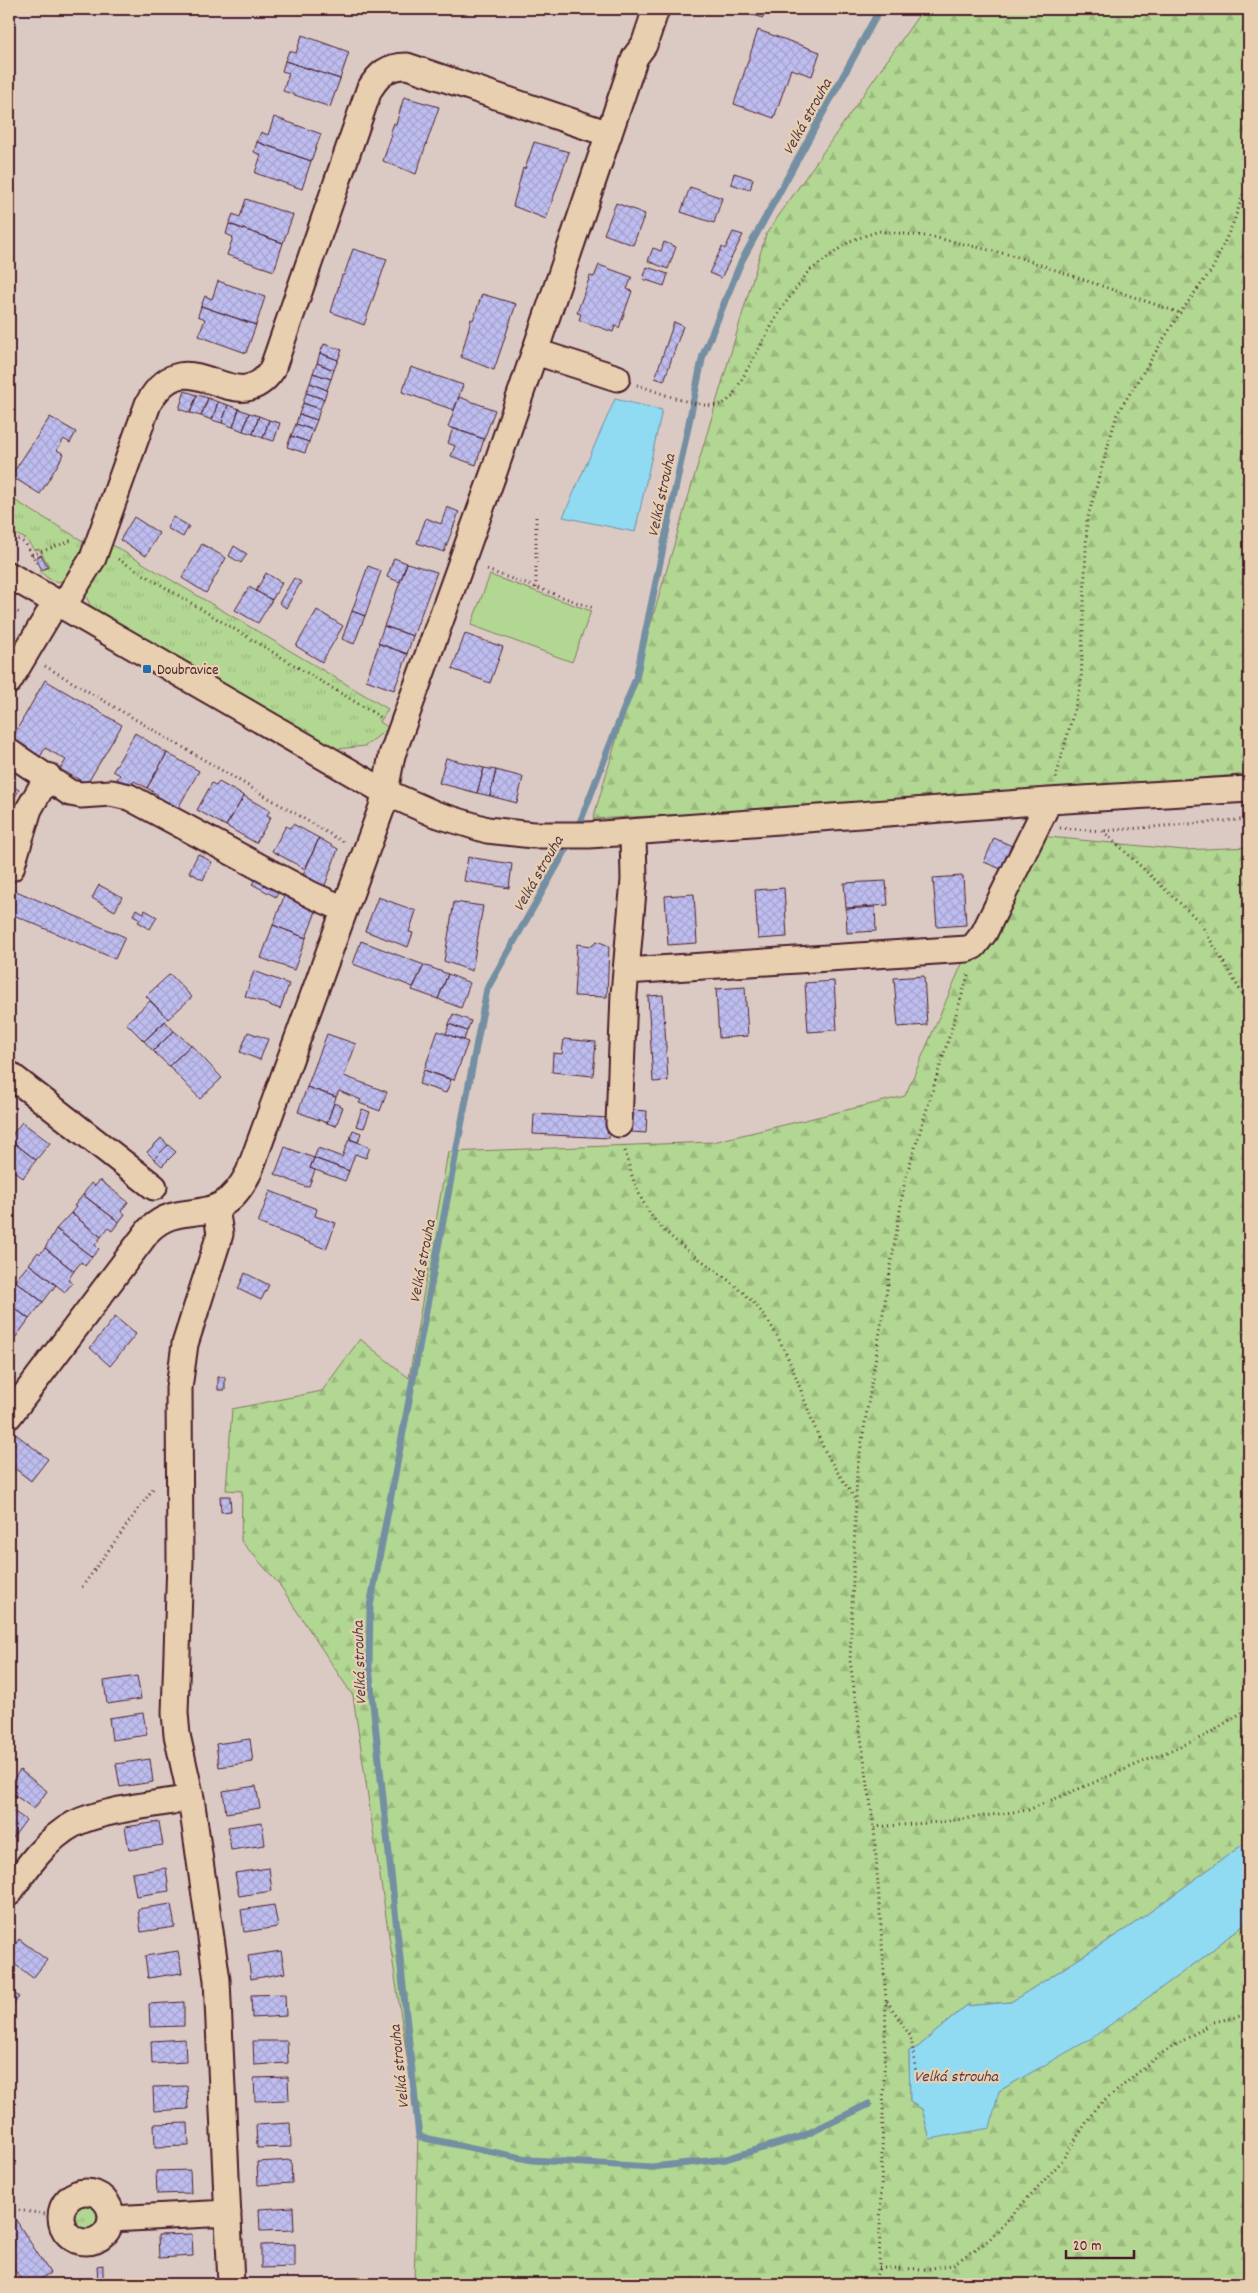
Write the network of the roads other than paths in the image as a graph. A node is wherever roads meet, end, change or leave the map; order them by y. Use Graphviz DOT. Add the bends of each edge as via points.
graph roads {
  1 [pos="656,9"];
  2 [pos="609,134"];
  3 [pos="536,352"];
  4 [pos="617,378"];
  5 [pos="9,575"];
  6 [pos="59,604"];
  7 [pos="9,681"];
  8 [pos="9,752"];
  9 [pos="48,776"];
  10 [pos="1249,789"];
  11 [pos="385,792"];
  12 [pos="1045,811"];
  13 [pos="633,833"];
  14 [pos="11,868"];
  15 [pos="344,909"];
  16 [pos="626,971"];
  17 [pos="12,1082"];
  18 [pos="619,1124"];
  19 [pos="154,1186"];
  20 [pos="216,1208"];
  21 [pos="9,1416"];
  22 [pos="191,1798"];
  23 [pos="9,1893"];
  24 [pos="228,2213"];
  25 [pos="61,2216"];
  26 [pos="231,2284"];
  1 -- 2 [label="street" via="644,45 635,57"];
  2 -- 3 [label="street"];
  2 -- 6 [label="street" via="407,66 394,66 384,71 369,90 272,370 264,380 249,389 182,375 166,380 155,391 98,547"];
  3 -- 4 [label="street"];
  3 -- 11 [label="street" via="392,755"];
  5 -- 6 [label="street"];
  6 -- 7 [label="street"];
  6 -- 11 [label="street"];
  8 -- 9 [label="street"];
  9 -- 14 [label="street" via="29,809"];
  9 -- 15 [label="street" via="64,790 76,795 111,793 129,797"];
  10 -- 12 [label="street"];
  11 -- 13 [label="street" via="465,824 512,833"];
  11 -- 15 [label="street"];
  12 -- 13 [label="street"];
  12 -- 16 [label="street" via="984,933 974,946 960,950"];
  13 -- 16 [label="street" via="634,880"];
  15 -- 20 [label="street" via="249,1172 234,1196"];
  16 -- 18 [label="street"];
  17 -- 19 [label="street"];
  20 -- 21 [label="street" via="160,1220 150,1230"];
  20 -- 22 [label="street" via="220,1234 192,1316 179,1388 180,1561 175,1713"];
  22 -- 23 [label="street" via="96,1816 73,1824 44,1848"];
  22 -- 24 [label="street" via="217,1980"];
  24 -- 25 [label="street" via="111,2219 106,2202 99,2196 83,2192 67,2200"];
  24 -- 26 [label="street"];
}
